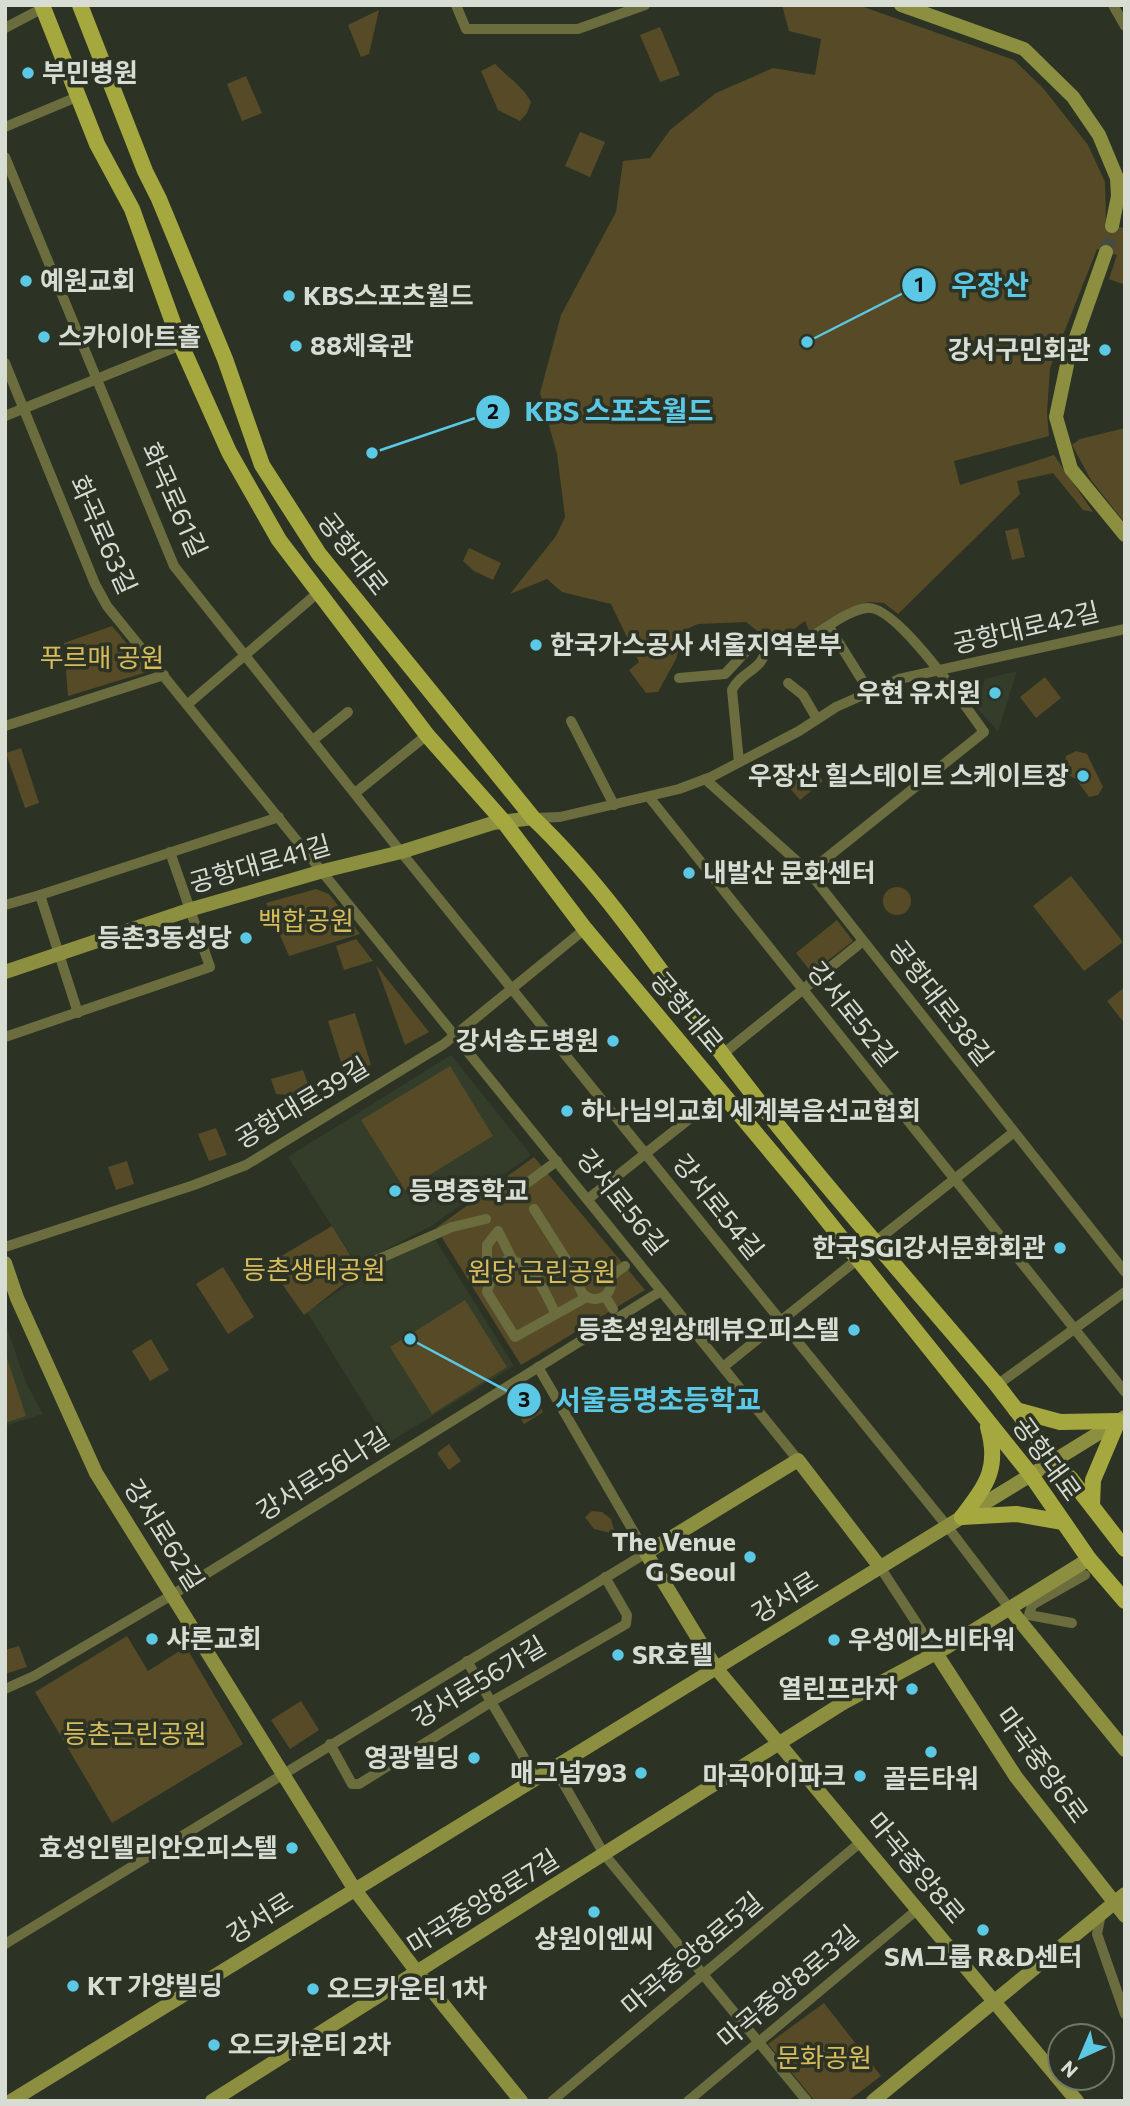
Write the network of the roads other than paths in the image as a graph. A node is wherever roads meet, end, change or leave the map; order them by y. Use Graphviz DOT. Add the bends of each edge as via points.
graph roads {
  1 [pos="80,5"];
  2 [pos="456,5"];
  3 [pos="645,5"];
  4 [pos="901,5"];
  5 [pos="1113,5"];
  6 [pos="41,6"];
  7 [pos="1125,26"];
  8 [pos="5,28"];
  9 [pos="77,97"];
  10 [pos="5,127"];
  11 [pos="5,157"];
  12 [pos="1112,226"];
  13 [pos="1106,252"];
  14 [pos="181,345"];
  15 [pos="5,363"];
  16 [pos="97,378"];
  17 [pos="24,410"];
  18 [pos="5,416"];
  19 [pos="1125,535"];
  20 [pos="320,591"];
  21 [pos="829,627"];
  22 [pos="1125,629"];
  23 [pos="808,638"];
  24 [pos="245,655"];
  25 [pos="938,671"];
  26 [pos="164,675"];
  27 [pos="679,678"];
  28 [pos="788,683"];
  29 [pos="869,691"];
  30 [pos="188,704"];
  31 [pos="348,712"];
  32 [pos="817,719"];
  33 [pos="571,721"];
  34 [pos="5,726"];
  35 [pos="427,735"];
  36 [pos="313,740"];
  37 [pos="739,762"];
  38 [pos="705,779"];
  39 [pos="355,793"];
  40 [pos="649,797"];
  41 [pos="614,805"];
  42 [pos="279,817"];
  43 [pos="533,818"];
  44 [pos="504,822"];
  45 [pos="170,852"];
  46 [pos="401,852"];
  47 [pos="323,871"];
  48 [pos="809,872"];
  49 [pos="40,895"];
  50 [pos="5,905"];
  51 [pos="192,909"];
  52 [pos="585,929"];
  53 [pos="863,941"];
  54 [pos="61,952"];
  55 [pos="5,972"];
  56 [pos="513,990"];
  57 [pos="804,990"];
  58 [pos="78,1013"];
  59 [pos="455,1035"];
  60 [pos="5,1037"];
  61 [pos="723,1053"];
  62 [pos="722,1093"];
  63 [pos="1014,1132"];
  64 [pos="646,1154"];
  65 [pos="557,1161"];
  66 [pos="955,1179"];
  67 [pos="523,1186"];
  68 [pos="588,1199"];
  69 [pos="534,1209"];
  70 [pos="486,1219"];
  71 [pos="875,1242"];
  72 [pos="5,1247"];
  73 [pos="859,1259"];
  74 [pos="513,1261"];
  75 [pos="5,1263"];
  76 [pos="625,1266"];
  77 [pos="358,1268"];
  78 [pos="493,1272"];
  79 [pos="1125,1272"];
  80 [pos="610,1277"];
  81 [pos="579,1280"];
  82 [pos="661,1291"];
  83 [pos="1125,1292"];
  84 [pos="604,1296"];
  85 [pos="587,1297"];
  86 [pos="613,1309"];
  87 [pos="556,1314"];
  88 [pos="781,1321"];
  89 [pos="1073,1327"];
  90 [pos="538,1367"];
  91 [pos="723,1367"];
  92 [pos="997,1385"];
  93 [pos="1125,1392"];
  94 [pos="1016,1410"];
  95 [pos="985,1417"];
  96 [pos="1121,1419"];
  97 [pos="798,1460"];
  98 [pos="1051,1463"];
  99 [pos="1031,1475"];
  100 [pos="1092,1505"];
  101 [pos="962,1517"];
  102 [pos="1063,1522"];
  103 [pos="947,1526"];
  104 [pos="1123,1544"];
  105 [pos="646,1553"];
  106 [pos="880,1567"];
  107 [pos="1087,1567"];
  108 [pos="605,1577"];
  109 [pos="172,1595"];
  110 [pos="1125,1601"];
  111 [pos="1010,1609"];
  112 [pos="1072,1623"];
  113 [pos="936,1653"];
  114 [pos="467,1661"];
  115 [pos="716,1668"];
  116 [pos="5,1689"];
  117 [pos="491,1702"];
  118 [pos="330,1744"];
  119 [pos="780,1744"];
  120 [pos="1125,1750"];
  121 [pos="554,1768"];
  122 [pos="283,1773"];
  123 [pos="536,1778"];
  124 [pos="862,1841"];
  125 [pos="604,1854"];
  126 [pos="355,1890"];
  127 [pos="1119,1898"];
  128 [pos="918,1909"];
  129 [pos="1101,1912"];
  130 [pos="1125,1916"];
  131 [pos="5,1944"];
  132 [pos="416,1972"];
  133 [pos="703,1974"];
  134 [pos="995,2001"];
  135 [pos="1125,2014"];
  136 [pos="758,2042"];
  137 [pos="11,2101"];
  138 [pos="212,2101"];
  139 [pos="521,2101"];
  140 [pos="552,2101"];
  141 [pos="688,2101"];
  142 [pos="807,2101"];
  143 [pos="873,2101"];
  144 [pos="1077,2101"];
  1 -- 43 [label="main road, 공항대로" via="225,359 262,465 319,554"];
  2 -- 3 [label="street" via="466,29 578,29"];
  4 -- 12 [label="street" via="1024,49 1073,97 1099,135 1117,178"];
  5 -- 7 [label="street"];
  6 -- 8 [label="street, 공항대로"];
  6 -- 9 [label="main road, 공항대로"];
  9 -- 10 [label="street"];
  9 -- 14 [label="main road, 공항대로" via="132,209"];
  11 -- 16 [label="street, 화곡로61길"];
  13 -- 19 [label="street" via="1068,360 1056,417 1071,468"];
  14 -- 16 [label="street"];
  14 -- 20 [label="main road, 공항대로" via="253,498"];
  15 -- 17 [label="street, 화곡로63길"];
  16 -- 17 [label="street"];
  16 -- 24 [label="street, 화곡로61길" via="174,566"];
  17 -- 18 [label="street"];
  17 -- 26 [label="street, 화곡로63길" via="95,584 107,606"];
  20 -- 24 [label="street, 공항대로"];
  20 -- 35 [label="main road, 공항대로"];
  21 -- 23 [label="street, 공항대로42길"];
  21 -- 25 [label="street, 공항대로42길" via="864,608 877,608 892,618"];
  21 -- 29 [label="street"];
  22 -- 25 [label="street, 공항대로42길"];
  24 -- 30 [label="street, 공항대로"];
  24 -- 36 [label="street, 화곡로61길"];
  25 -- 29 [label="street, 공항대로42길"];
  25 -- 48 [label="street, 공항대로42길" via="984,732"];
  26 -- 30 [label="street, 화곡로63길"];
  26 -- 34 [label="street"];
  27 -- 37 [label="street" via="724,674 750,648 761,643 766,646 765,657 732,690"];
  28 -- 32 [label="street" via="803,695"];
  29 -- 32 [label="street, 공항대로42길"];
  30 -- 42 [label="street, 화곡로63길"];
  31 -- 36 [label="street"];
  32 -- 37 [label="street, 공항대로42길"];
  33 -- 41 [label="street"];
  35 -- 39 [label="street"];
  35 -- 44 [label="main road, 공항대로"];
  36 -- 39 [label="street, 화곡로61길"];
  37 -- 38 [label="street, 공항대로42길"];
  38 -- 40 [label="street, 공항대로42길"];
  38 -- 48 [label="street, 공항대로38길"];
  39 -- 46 [label="street, 화곡로61길"];
  40 -- 41 [label="street, 공항대로42길"];
  40 -- 57 [label="street, 강서로52길"];
  41 -- 43 [label="street, 공항대로42길"];
  42 -- 45 [label="street"];
  42 -- 47 [label="street, 화곡로63길"];
  43 -- 44 [label="street, 공항대로41길"];
  43 -- 61 [label="main road, 공항대로" via="662,970"];
  44 -- 46 [label="street, 공항대로41길"];
  44 -- 52 [label="main road, 공항대로"];
  45 -- 49 [label="street"];
  45 -- 51 [label="street"];
  46 -- 47 [label="street, 공항대로41길"];
  46 -- 56 [label="street, 강서로54길"];
  47 -- 51 [label="street, 공항대로41길"];
  47 -- 59 [label="street, 강서로56길"];
  48 -- 53 [label="street, 공항대로38길"];
  49 -- 50 [label="street"];
  49 -- 54 [label="street"];
  51 -- 54 [label="street, 공항대로41길"];
  51 -- 58 [label="street" via="210,967"];
  52 -- 56 [label="street, 공항대로39길"];
  52 -- 62 [label="main road, 공항대로"];
  53 -- 57 [label="street, 공항대로"];
  53 -- 63 [label="street, 공항대로38길"];
  54 -- 55 [label="street, 공항대로41길"];
  54 -- 58 [label="street"];
  56 -- 59 [label="street, 공항대로39길"];
  56 -- 64 [label="street, 강서로54길"];
  57 -- 61 [label="street, 공항대로"];
  57 -- 66 [label="street, 강서로52길"];
  58 -- 60 [label="street"];
  59 -- 65 [label="street, 강서로56길"];
  59 -- 72 [label="street, 공항대로39길" via="246,1165"];
  61 -- 71 [label="main road, 공항대로"];
  62 -- 64 [label="street, 공항대로"];
  62 -- 73 [label="main road, 공항대로"];
  63 -- 66 [label="street"];
  63 -- 79 [label="street, 공항대로38길"];
  64 -- 68 [label="street, 공항대로"];
  64 -- 88 [label="street, 강서로54길"];
  65 -- 67 [label="street"];
  65 -- 68 [label="street, 강서로56길"];
  66 -- 71 [label="street"];
  66 -- 89 [label="street, 강서로52길"];
  68 -- 82 [label="street, 강서로56길"];
  69 -- 81 [label="street"];
  70 -- 77 [label="street" via="452,1227"];
  71 -- 92 [label="main road, 공항대로"];
  73 -- 88 [label="street"];
  73 -- 95 [label="main road, 공항대로"];
  74 -- 78 [label="street"];
  74 -- 78 [label="street" via="498,1231 487,1245"];
  74 -- 87 [label="street" via="529,1268"];
  75 -- 109 [label="street, 강서로62길" via="96,1473"];
  76 -- 80 [label="street"];
  78 -- 87 [label="street" via="487,1292 515,1337"];
  80 -- 81 [label="street" via="604,1269 594,1267 584,1271"];
  80 -- 84 [label="street" via="611,1288"];
  81 -- 85 [label="street"];
  82 -- 90 [label="street, 강서로56나길"];
  82 -- 91 [label="street, 강서로56길"];
  83 -- 89 [label="street"];
  84 -- 85 [label="street"];
  84 -- 86 [label="street"];
  85 -- 87 [label="street"];
  88 -- 91 [label="street"];
  88 -- 103 [label="street, 강서로54길"];
  89 -- 92 [label="street"];
  89 -- 93 [label="street, 강서로52길"];
  90 -- 105 [label="street"];
  90 -- 109 [label="street, 강서로56나길"];
  91 -- 97 [label="street, 강서로56길"];
  92 -- 94 [label="main road, 공항대로"];
  94 -- 96 [label="main road" via="1060,1422 1095,1424"];
  94 -- 98 [label="main road, 공항대로"];
  95 -- 99 [label="main road, 공항대로"];
  95 -- 101 [label="main road" via="993,1444 992,1468 987,1484"];
  96 -- 98 [label="street, 강서로"];
  96 -- 100 [label="main road" via="1093,1480"];
  97 -- 105 [label="street, 강서로56가길"];
  97 -- 106 [label="street, 강서로56길"];
  98 -- 99 [label="street, 강서로"];
  98 -- 100 [label="main road, 공항대로"];
  99 -- 101 [label="street, 강서로"];
  99 -- 102 [label="main road, 공항대로"];
  100 -- 104 [label="main road, 공항대로"];
  101 -- 102 [label="main road" via="1016,1514"];
  101 -- 103 [label="street, 강서로"];
  102 -- 107 [label="main road, 공항대로"];
  103 -- 106 [label="street, 강서로"];
  103 -- 111 [label="street"];
  105 -- 108 [label="street, 강서로56가길"];
  105 -- 115 [label="street"];
  106 -- 113 [label="street"];
  106 -- 115 [label="street, 강서로"];
  107 -- 110 [label="main road, 공항대로"];
  107 -- 111 [label="street"];
  107 -- 112 [label="street" via="1032,1605 1029,1615"];
  108 -- 114 [label="street, 강서로56가길"];
  108 -- 117 [label="street, 강서로56가길" via="627,1615 626,1624"];
  109 -- 116 [label="street, 강서로56나길"];
  109 -- 122 [label="street, 강서로62길"];
  111 -- 113 [label="street"];
  111 -- 120 [label="street"];
  113 -- 119 [label="street" via="843,1703"];
  113 -- 127 [label="street, 마곡중앙6로" via="1016,1777"];
  114 -- 117 [label="street"];
  114 -- 118 [label="street, 강서로56가길"];
  115 -- 119 [label="street, 마곡중앙8로"];
  115 -- 121 [label="street, 강서로"];
  117 -- 118 [label="street, 강서로56가길" via="355,1786"];
  117 -- 123 [label="street"];
  118 -- 122 [label="street, 강서로56가길"];
  119 -- 124 [label="street, 마곡중앙8로"];
  119 -- 125 [label="street, 마곡중앙8로7길"];
  121 -- 123 [label="street, 강서로"];
  121 -- 125 [label="street"];
  122 -- 126 [label="street, 강서로62길"];
  122 -- 131 [label="street, 강서로56가길"];
  123 -- 126 [label="street, 강서로"];
  124 -- 128 [label="street, 마곡중앙8로"];
  124 -- 133 [label="street, 마곡중앙8로5길"];
  125 -- 132 [label="street, 마곡중앙8로7길"];
  125 -- 133 [label="street"];
  126 -- 132 [label="street, 강서로62길"];
  126 -- 137 [label="street, 강서로"];
  127 -- 129 [label="street"];
  127 -- 130 [label="street, 마곡중앙6로"];
  128 -- 134 [label="street, 마곡중앙8로"];
  128 -- 136 [label="street, 마곡중앙8로3길"];
  129 -- 134 [label="street"];
  129 -- 135 [label="street" via="1097,1934"];
  132 -- 138 [label="street, 마곡중앙8로7길"];
  132 -- 139 [label="street, 강서로62길"];
  133 -- 136 [label="street"];
  133 -- 140 [label="street, 마곡중앙8로5길"];
  134 -- 143 [label="street"];
  134 -- 144 [label="street, 마곡중앙8로"];
  136 -- 141 [label="street, 마곡중앙8로3길"];
  136 -- 142 [label="street"];
}
